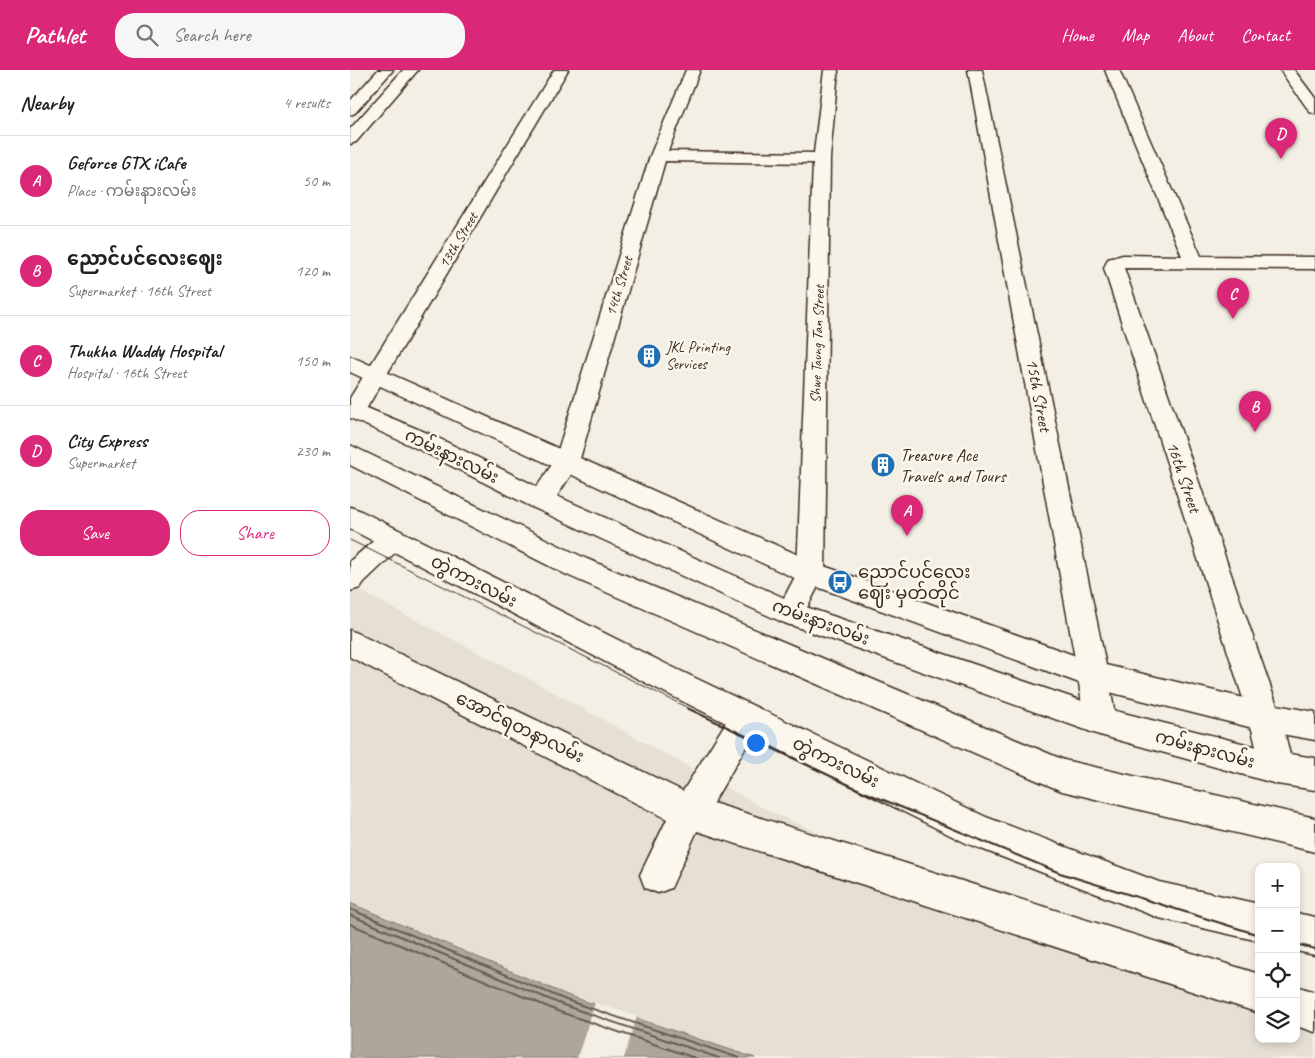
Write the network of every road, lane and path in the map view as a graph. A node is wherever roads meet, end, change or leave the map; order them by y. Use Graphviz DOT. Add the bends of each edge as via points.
graph roads {
  1 [pos="386,70"];
  2 [pos="411,70"];
  3 [pos="561,70"];
  4 [pos="693,70"];
  5 [pos="831,70"];
  6 [pos="975,70"];
  7 [pos="1112,70"];
  8 [pos="1287,70"];
  9 [pos="1315,109"];
  10 [pos="350,110"];
  11 [pos="350,139"];
  12 [pos="658,156"];
  13 [pos="822,158"];
  14 [pos="1194,262"];
  15 [pos="1315,263"];
  16 [pos="350,363"];
  17 [pos="376,374"];
  18 [pos="352,409"];
  19 [pos="350,454"];
  20 [pos="567,462"];
  21 [pos="541,500"];
  22 [pos="350,517"];
  23 [pos="393,539"];
  24 [pos="811,572"];
  25 [pos="350,580"];
  26 [pos="790,613"];
  27 [pos="350,643"];
  28 [pos="1093,675"];
  29 [pos="1265,717"];
  30 [pos="746,718"];
  31 [pos="1100,721"];
  32 [pos="1315,726"];
  33 [pos="1277,768"];
  34 [pos="1315,774"];
  35 [pos="689,812"];
  36 [pos="1315,835"];
  37 [pos="658,875"];
  38 [pos="1255,922"];
  39 [pos="1300,933"];
  40 [pos="1315,936"];
  41 [pos="1255,993"];
  42 [pos="1300,1007"];
  43 [pos="1315,1012"];
  1 -- 10 [label="street"];
  2 -- 11 [label="street"];
  3 -- 17 [label="street, 13th Street"];
  4 -- 12 [label="street, 14th Street"];
  5 -- 13 [label="street, Shwe Taung Tan Street"];
  6 -- 28 [label="street, 15th Street"];
  7 -- 14 [label="street"];
  8 -- 9 [label="street"];
  12 -- 13 [label="street"];
  12 -- 20 [label="street, 14th Street"];
  13 -- 24 [label="street, Shwe Taung Tan Street"];
  14 -- 15 [label="street, 16th Street"];
  14 -- 29 [label="street, 16th Street" via="1123,261 1115,263 1114,268"];
  16 -- 17 [label="street"];
  17 -- 18 [label="street, 13th Street"];
  17 -- 20 [label="street"];
  18 -- 21 [label="street, ကမ်းနားလမ်း"];
  19 -- 36 [label="street" via="577,568 1062,775"];
  20 -- 21 [label="street, 14th Street"];
  20 -- 24 [label="street"];
  21 -- 26 [label="street, ကမ်းနားလမ်း"];
  22 -- 23 [label="street, တွဲကားလမ်း"];
  23 -- 25 [label="street"];
  23 -- 30 [label="street, တွဲကားလမ်း"];
  24 -- 26 [label="street, Shwe Taung Tan Street"];
  24 -- 28 [label="street"];
  26 -- 31 [label="street, ကမ်းနားလမ်း"];
  27 -- 35 [label="street, အောင်ရတနာလမ်း"];
  28 -- 29 [label="street"];
  28 -- 31 [label="street, 15th Street"];
  29 -- 32 [label="street"];
  29 -- 33 [label="street, 16th Street"];
  30 -- 35 [label="street"];
  30 -- 38 [label="street, တွဲကားလမ်း" via="978,832 1159,900"];
  31 -- 33 [label="street, ကမ်းနားလမ်း"];
  33 -- 34 [label="street, ကမ်းနားလမ်း"];
  35 -- 37 [label="street"];
  35 -- 41 [label="street, အောင်ရတနာလမ်း"];
  39 -- 40 [label="street"];
  42 -- 43 [label="street"];
}
